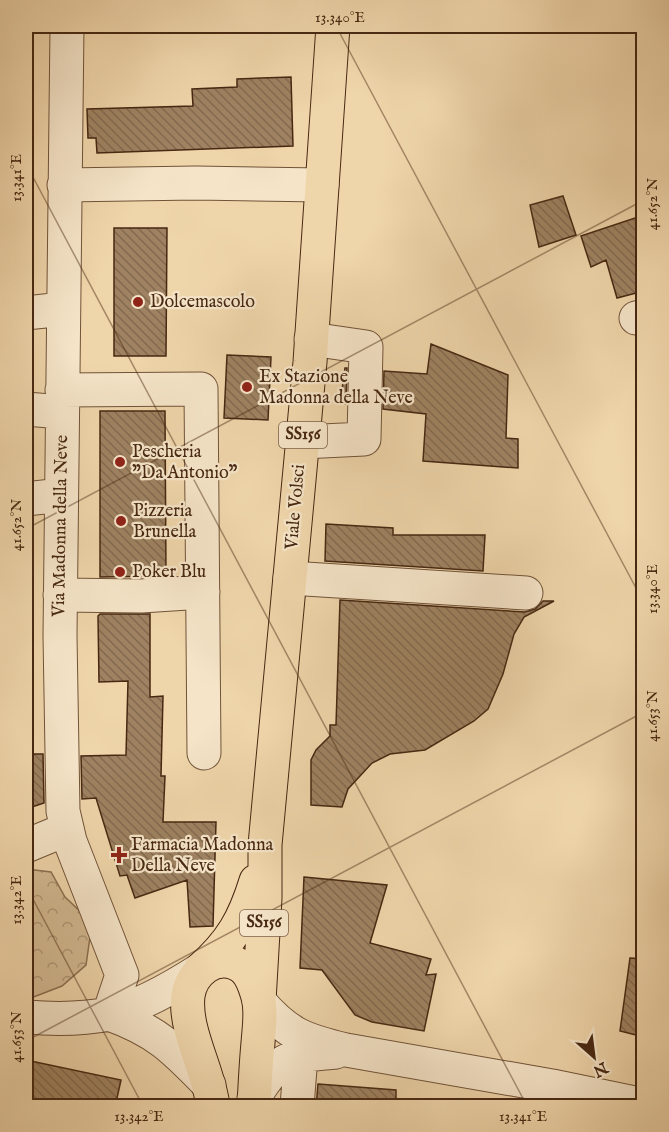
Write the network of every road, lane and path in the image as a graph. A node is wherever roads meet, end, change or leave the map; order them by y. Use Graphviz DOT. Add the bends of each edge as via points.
graph roads {
  1 [pos="67,26"];
  2 [pos="333,26"];
  3 [pos="64,185"];
  4 [pos="321,185"];
  5 [pos="63,309"];
  6 [pos="26,313"];
  7 [pos="311,339"];
  8 [pos="62,401"];
  9 [pos="26,409"];
  10 [pos="302,442"];
  11 [pos="61,495"];
  12 [pos="26,499"];
  13 [pos="290,578"];
  14 [pos="203,592"];
  15 [pos="526,593"];
  16 [pos="60,595"];
  17 [pos="204,753"];
  18 [pos="67,829"];
  19 [pos="266,845"];
  20 [pos="26,846"];
  21 [pos="122,975"];
  22 [pos="188,978"];
  23 [pos="259,1000"];
  24 [pos="109,1014"];
  25 [pos="26,1017"];
  26 [pos="346,1050"];
  27 [pos="301,1056"];
  28 [pos="211,1096"];
  29 [pos="254,1102"];
  30 [pos="644,1105"];
  31 [pos="297,1107"];
  1 -- 3 [label="street, Via Madonna della Neve"];
  2 -- 4 [label="main road, Viale Volsci / SS156"];
  3 -- 4 [label="street"];
  3 -- 5 [label="street, Via Madonna della Neve"];
  4 -- 7 [label="main road, Viale Volsci / SS156"];
  5 -- 6 [label="street"];
  5 -- 8 [label="street, Via Madonna della Neve"];
  7 -- 10 [label="main road, Viale Volsci / SS156"];
  7 -- 10 [label="street" via="366,347 364,439"];
  8 -- 9 [label="street"];
  8 -- 11 [label="street, Via Madonna della Neve"];
  8 -- 14 [label="street" via="201,389"];
  10 -- 13 [label="main road, Viale Volsci / SS156"];
  11 -- 12 [label="street"];
  11 -- 16 [label="street, Via Madonna della Neve"];
  13 -- 15 [label="street"];
  13 -- 19 [label="main road, Viale Volsci / SS156"];
  14 -- 16 [label="street"];
  14 -- 17 [label="street"];
  16 -- 18 [label="street, Via Madonna della Neve" via="63,811"];
  18 -- 20 [label="street"];
  18 -- 21 [label="street, Via Madonna della Neve"];
  19 -- 22 [label="main road, SS156" via="234,934 216,956"];
  19 -- 23 [label="main road, SS156"];
  21 -- 22 [label="street" via="130,982 155,989"];
  21 -- 24 [label="street"];
  22 -- 23 [label="main road" via="212,963 238,964 247,972"];
  22 -- 24 [label="street"];
  22 -- 28 [label="main road" via="192,982 188,1013"];
  23 -- 26 [label="street" via="276,1021 294,1033"];
  23 -- 29 [label="main road"];
  24 -- 25 [label="street"];
  24 -- 28 [label="street" via="160,1037 178,1053"];
  26 -- 27 [label="street"];
  26 -- 30 [label="street"];
  27 -- 29 [label="street" via="281,1063 268,1074"];
  27 -- 31 [label="street"];
}
